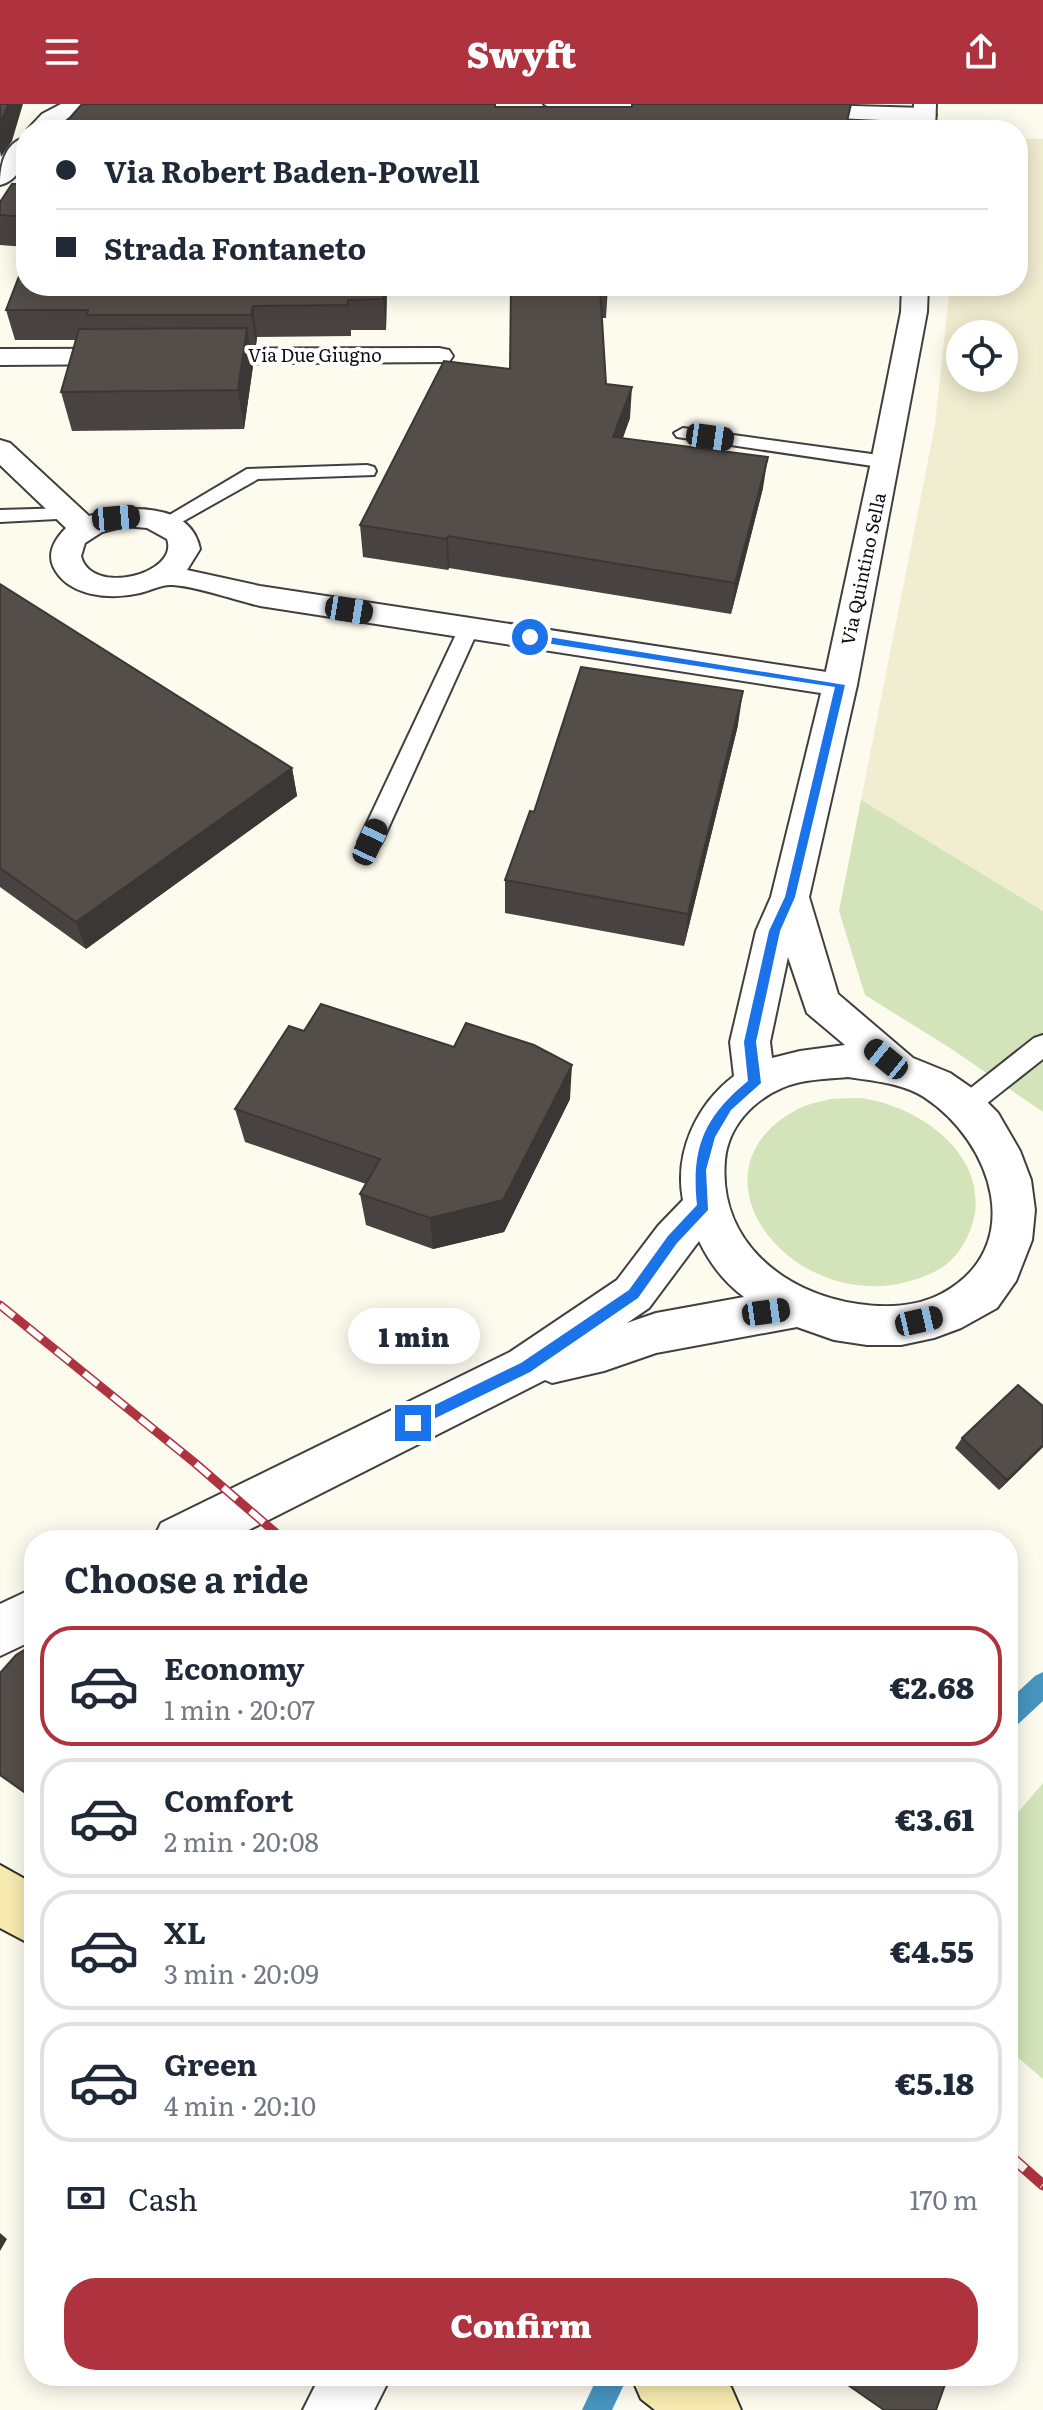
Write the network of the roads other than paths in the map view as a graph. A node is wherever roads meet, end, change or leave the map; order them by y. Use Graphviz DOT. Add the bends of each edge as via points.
graph roads {
  1 [pos="555,104"];
  2 [pos="78,105"];
  3 [pos="702,105"];
  4 [pos="764,108"];
  5 [pos="924,116"];
  6 [pos="47,120"];
  7 [pos="915,296"];
  8 [pos="439,356"];
  9 [pos="0,357"];
  10 [pos="683,433"];
  11 [pos="0,449"];
  12 [pos="886,462"];
  13 [pos="367,471"];
  14 [pos="0,516"];
  15 [pos="77,522"];
  16 [pos="166,523"];
  17 [pos="164,574"];
  18 [pos="469,628"];
  19 [pos="840,685"];
  20 [pos="370,842"];
  21 [pos="790,897"];
  22 [pos="1043,1045"];
  23 [pos="900,1069"];
  24 [pos="755,1083"];
  25 [pos="967,1105"];
  26 [pos="1001,1143"];
  27 [pos="1043,1162"];
  28 [pos="704,1207"];
  29 [pos="1026,1256"];
  30 [pos="796,1308"];
  31 [pos="526,1367"];
  32 [pos="198,1530"];
  33 [pos="24,1618"];
  34 [pos="0,1631"];
  35 [pos="0,1893"];
  36 [pos="24,1911"];
  37 [pos="352,2386"];
  38 [pos="677,2386"];
  39 [pos="336,2410"];
  40 [pos="708,2410"];
  1 -- 3 [label="street"];
  2 -- 6 [label="street"];
  4 -- 5 [label="street"];
  7 -- 12 [label="street, Via Quintino Sella"];
  8 -- 9 [label="street, Via Due Giugno"];
  10 -- 12 [label="lane"];
  11 -- 15 [label="street"];
  12 -- 19 [label="street, Via Quintino Sella"];
  13 -- 16 [label="lane" via="254,473"];
  14 -- 15 [label="lane"];
  15 -- 16 [label="street" via="134,516"];
  15 -- 17 [label="street" via="66,560 79,578 120,586"];
  16 -- 17 [label="street" via="184,542 183,555"];
  17 -- 18 [label="street" via="260,596"];
  18 -- 19 [label="street"];
  18 -- 20 [label="lane"];
  19 -- 21 [label="street, Via Quintino Sella"];
  21 -- 23 [label="street, Via Quintino Sella" via="821,1002"];
  21 -- 24 [label="street, Via Quintino Sella" via="775,931 750,1042"];
  22 -- 25 [label="lane"];
  23 -- 24 [label="street" via="848,1061 799,1065"];
  23 -- 25 [label="street"];
  24 -- 28 [label="street" via="727,1106 709,1136 700,1170"];
  25 -- 26 [label="street"];
  26 -- 27 [label="street"];
  26 -- 29 [label="street" via="1018,1182"];
  28 -- 30 [label="street" via="721,1246 753,1281"];
  28 -- 31 [label="street" via="633,1294"];
  29 -- 30 [label="street" via="982,1294 943,1316 896,1327 845,1324"];
  30 -- 31 [label="street" via="656,1333 604,1351"];
  31 -- 32 [label="street"];
  33 -- 34 [label="street"];
  35 -- 36 [label="main road"];
  37 -- 39 [label="street"];
  38 -- 40 [label="main road"];
}
